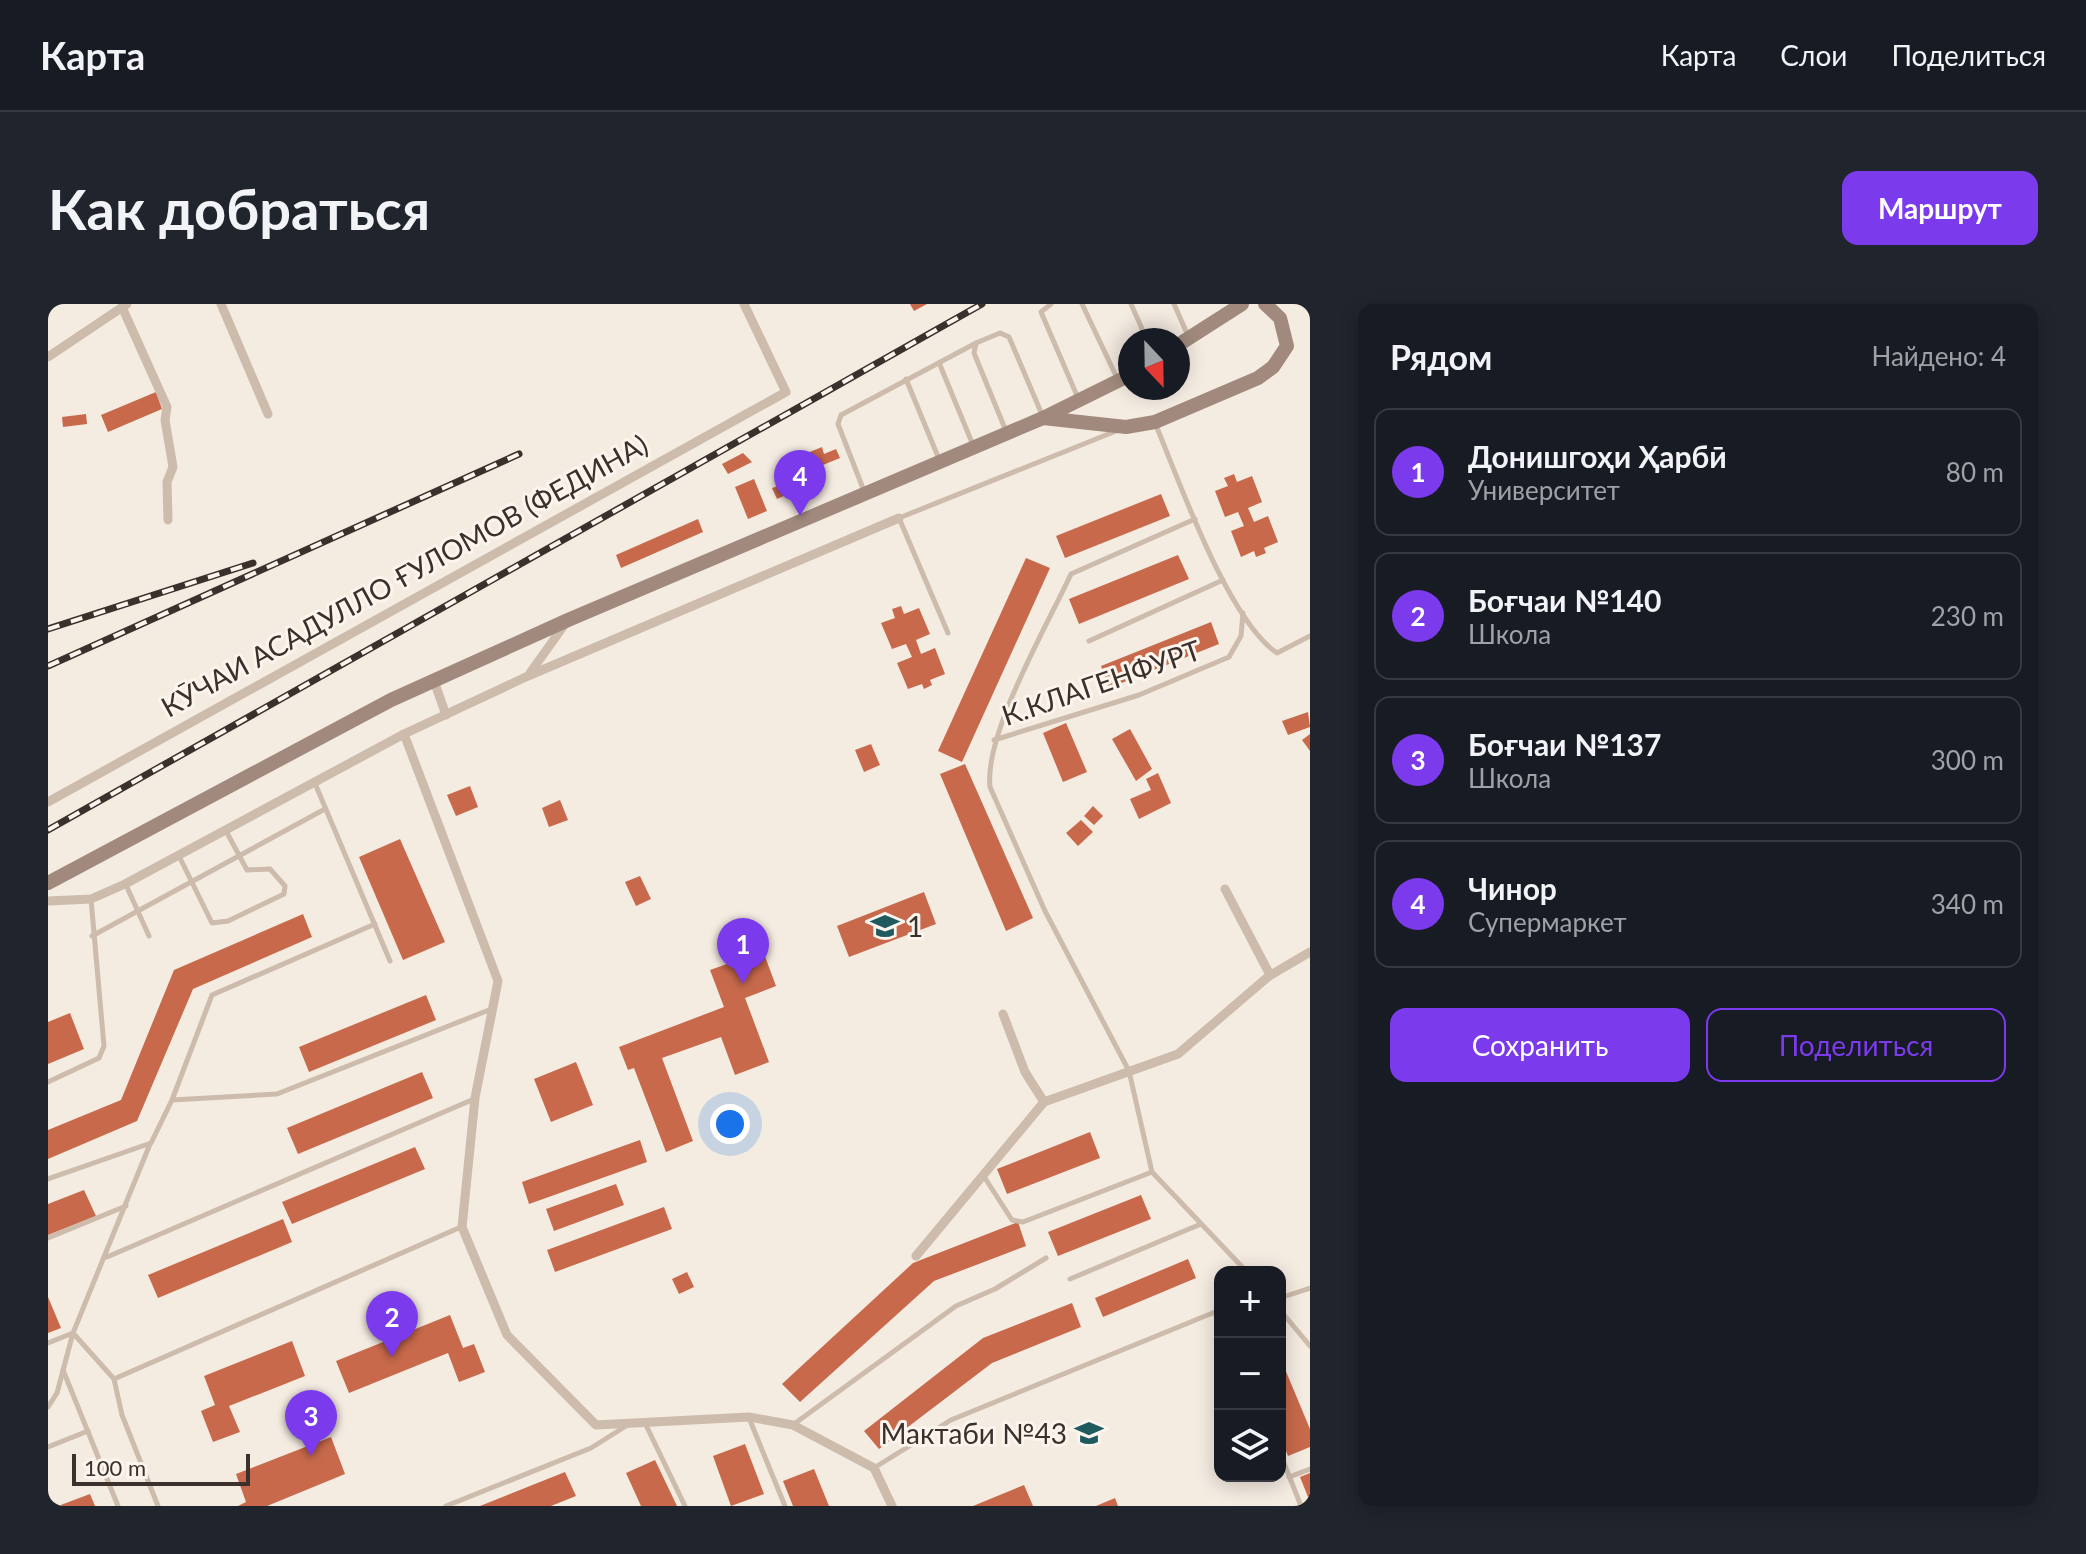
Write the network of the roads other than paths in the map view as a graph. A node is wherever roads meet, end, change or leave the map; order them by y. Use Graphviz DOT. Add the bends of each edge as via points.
graph roads {
  1 [pos="221,304"];
  2 [pos="744,304"];
  3 [pos="1051,304"];
  4 [pos="1082,304"];
  5 [pos="1131,304"];
  6 [pos="1174,304"];
  7 [pos="1242,304"];
  8 [pos="1265,304"];
  9 [pos="124,305"];
  10 [pos="1227,308"];
  11 [pos="1284,311"];
  12 [pos="1142,328"];
  13 [pos="1180,328"];
  14 [pos="1190,337"];
  15 [pos="976,343"];
  16 [pos="48,357"];
  17 [pos="940,365"];
  18 [pos="1118,367"];
  19 [pos="906,379"];
  20 [pos="1118,381"];
  21 [pos="1079,400"];
  22 [pos="268,414"];
  23 [pos="1043,418"];
  24 [pos="1155,422"];
  25 [pos="1126,427"];
  26 [pos="1007,434"];
  27 [pos="974,448"];
  28 [pos="940,462"];
  29 [pos="865,494"];
  30 [pos="899,518"];
  31 [pos="1195,519"];
  32 [pos="168,520"];
  33 [pos="1223,580"];
  34 [pos="1244,612"];
  35 [pos="568,620"];
  36 [pos="948,633"];
  37 [pos="1310,636"];
  38 [pos="1089,641"];
  39 [pos="528,676"];
  40 [pos="434,681"];
  41 [pos="446,715"];
  42 [pos="404,734"];
  43 [pos="994,740"];
  44 [pos="313,781"];
  45 [pos="48,802"];
  46 [pos="325,809"];
  47 [pos="225,829"];
  48 [pos="178,855"];
  49 [pos="240,856"];
  50 [pos="192,880"];
  51 [pos="48,883"];
  52 [pos="125,884"];
  53 [pos="1225,889"];
  54 [pos="91,899"];
  55 [pos="48,901"];
  56 [pos="137,910"];
  57 [pos="375,924"];
  58 [pos="92,936"];
  59 [pos="149,936"];
  60 [pos="1310,952"];
  61 [pos="390,961"];
  62 [pos="1270,975"];
  63 [pos="495,1008"];
  64 [pos="1003,1014"];
  65 [pos="1129,1071"];
  66 [pos="48,1082"];
  67 [pos="475,1098"];
  68 [pos="172,1100"];
  69 [pos="1044,1102"];
  70 [pos="151,1143"];
  71 [pos="1152,1172"];
  72 [pos="983,1175"];
  73 [pos="48,1179"];
  74 [pos="127,1206"];
  75 [pos="1201,1224"];
  76 [pos="462,1227"];
  77 [pos="48,1238"];
  78 [pos="916,1256"];
  79 [pos="107,1257"];
  80 [pos="1046,1258"];
  81 [pos="1241,1266"];
  82 [pos="1070,1279"];
  83 [pos="1310,1288"];
  84 [pos="1286,1296"];
  85 [pos="1214,1312"];
  86 [pos="1286,1317"];
  87 [pos="73,1333"];
  88 [pos="48,1343"];
  89 [pos="1310,1346"];
  90 [pos="63,1370"];
  91 [pos="114,1379"];
  92 [pos="48,1407"];
  93 [pos="749,1417"];
  94 [pos="631,1423"];
  95 [pos="645,1423"];
  96 [pos="793,1425"];
  97 [pos="88,1431"];
  98 [pos="48,1447"];
  99 [pos="874,1468"];
  100 [pos="1286,1469"];
  101 [pos="1310,1469"];
  102 [pos="1289,1477"];
  103 [pos="118,1506"];
  104 [pos="158,1506"];
  105 [pos="446,1506"];
  106 [pos="685,1506"];
  107 [pos="785,1506"];
  108 [pos="892,1506"];
  109 [pos="1301,1506"];
  1 -- 22 [label="street"];
  2 -- 45 [label="street, КӮЧАИ АСАДУЛЛО ҒУЛОМОВ (ФЕДИНА)" via="786,392"];
  3 -- 21 [label="lane" via="1041,312"];
  4 -- 18 [label="lane"];
  5 -- 12 [label="lane"];
  6 -- 13 [label="lane"];
  7 -- 10 [label="street"];
  8 -- 11 [label="street"];
  9 -- 16 [label="street"];
  9 -- 32 [label="street" via="167,407 173,467 167,482"];
  10 -- 14 [label="street"];
  11 -- 24 [label="street" via="1287,346 1273,367"];
  15 -- 17 [label="lane"];
  15 -- 23 [label="lane" via="1000,333 1009,337"];
  15 -- 26 [label="lane" via="974,353"];
  17 -- 19 [label="lane"];
  17 -- 27 [label="lane"];
  19 -- 28 [label="lane"];
  19 -- 29 [label="lane" via="841,415 838,424"];
  20 -- 21 [label="street"];
  21 -- 23 [label="street"];
  23 -- 25 [label="street"];
  23 -- 26 [label="street"];
  24 -- 25 [label="street"];
  24 -- 31 [label="lane"];
  25 -- 30 [label="lane"];
  26 -- 27 [label="street"];
  27 -- 28 [label="street"];
  28 -- 29 [label="street"];
  29 -- 35 [label="street"];
  30 -- 36 [label="lane"];
  30 -- 39 [label="street"];
  31 -- 33 [label="lane"];
  31 -- 43 [label="lane" via="1071,574"];
  33 -- 34 [label="lane"];
  33 -- 38 [label="lane, К.КЛАГЕНФУРТ"];
  34 -- 37 [label="lane" via="1277,653"];
  34 -- 43 [label="lane, К.КЛАГЕНФУРТ" via="1241,636 1229,657 1139,695"];
  35 -- 39 [label="street"];
  35 -- 40 [label="street"];
  39 -- 41 [label="street"];
  40 -- 41 [label="street"];
  40 -- 51 [label="street"];
  41 -- 42 [label="street"];
  42 -- 44 [label="street"];
  42 -- 63 [label="street" via="498,981"];
  43 -- 65 [label="lane" via="990,787 1045,911"];
  44 -- 46 [label="lane"];
  44 -- 47 [label="street"];
  46 -- 49 [label="lane"];
  46 -- 57 [label="lane"];
  47 -- 48 [label="street"];
  47 -- 49 [label="lane"];
  48 -- 50 [label="lane"];
  48 -- 52 [label="street"];
  49 -- 50 [label="lane"];
  49 -- 50 [label="lane" via="247,870 270,869 285,886 284,894 228,921 212,923"];
  50 -- 56 [label="lane"];
  52 -- 54 [label="street"];
  52 -- 56 [label="lane"];
  53 -- 62 [label="street"];
  54 -- 55 [label="street"];
  54 -- 58 [label="lane"];
  56 -- 58 [label="lane"];
  56 -- 59 [label="lane"];
  57 -- 61 [label="lane"];
  57 -- 68 [label="lane" via="212,995"];
  58 -- 66 [label="lane" via="104,1046 99,1058"];
  60 -- 62 [label="street"];
  62 -- 65 [label="street" via="1178,1054"];
  63 -- 67 [label="street"];
  63 -- 68 [label="lane" via="277,1094"];
  64 -- 69 [label="street" via="1025,1072"];
  65 -- 69 [label="street"];
  65 -- 71 [label="lane"];
  67 -- 76 [label="street"];
  67 -- 79 [label="lane"];
  68 -- 70 [label="lane"];
  69 -- 72 [label="street"];
  70 -- 73 [label="lane"];
  70 -- 74 [label="lane"];
  71 -- 72 [label="lane" via="1023,1222 1012,1220"];
  71 -- 75 [label="lane"];
  72 -- 78 [label="street"];
  74 -- 77 [label="lane"];
  74 -- 79 [label="lane"];
  75 -- 81 [label="lane"];
  75 -- 82 [label="lane"];
  76 -- 91 [label="lane"];
  76 -- 94 [label="street" via="507,1335 596,1425"];
  79 -- 87 [label="lane"];
  80 -- 96 [label="lane" via="956,1306"];
  83 -- 84 [label="lane"];
  85 -- 99 [label="lane" via="951,1420"];
  86 -- 89 [label="lane"];
  87 -- 88 [label="lane"];
  87 -- 90 [label="lane"];
  87 -- 91 [label="lane"];
  90 -- 92 [label="lane"];
  90 -- 97 [label="lane"];
  91 -- 104 [label="lane" via="122,1415"];
  93 -- 95 [label="street"];
  93 -- 96 [label="street"];
  93 -- 107 [label="lane"];
  94 -- 95 [label="street"];
  94 -- 105 [label="lane" via="591,1448"];
  95 -- 106 [label="lane"];
  96 -- 99 [label="street"];
  97 -- 98 [label="lane"];
  97 -- 103 [label="lane"];
  99 -- 108 [label="street"];
  100 -- 102 [label="lane"];
  101 -- 102 [label="lane"];
  102 -- 109 [label="lane"];
}
